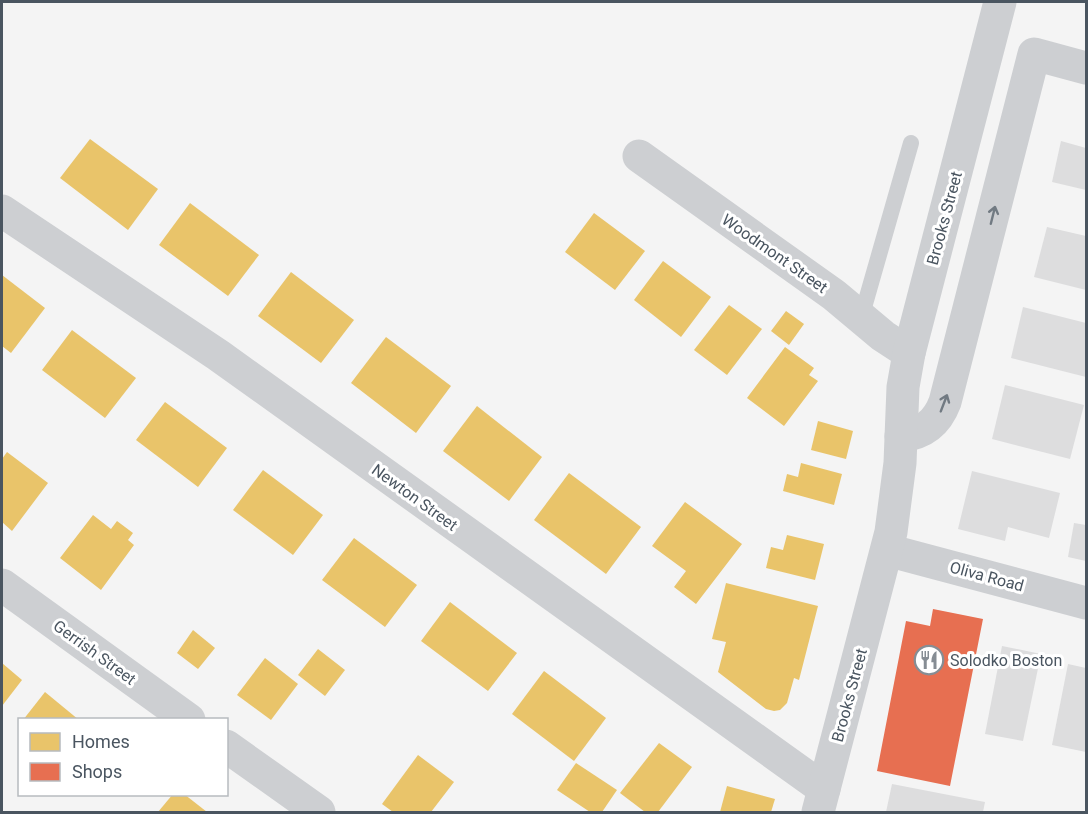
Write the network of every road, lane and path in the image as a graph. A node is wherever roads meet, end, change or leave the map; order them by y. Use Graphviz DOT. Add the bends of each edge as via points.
graph roads {
  1 [pos="1000,2"];
  2 [pos="1086,68"];
  3 [pos="910,144"];
  4 [pos="639,156"];
  5 [pos="2,211"];
  6 [pos="861,318"];
  7 [pos="909,353"];
  8 [pos="901,436"];
  9 [pos="887,550"];
  10 [pos="2,585"];
  11 [pos="1086,603"];
  12 [pos="186,718"];
  13 [pos="228,747"];
  14 [pos="821,801"];
  15 [pos="319,813"];
  1 -- 7 [label="street, Brooks Street"];
  8 -- 2 [label="street, one-way" via="931,425 942,411 1034,54"];
  3 -- 6 [label="lane"];
  4 -- 6 [label="street, Woodmont Street"];
  5 -- 14 [label="street, Newton Street" via="218,355"];
  6 -- 7 [label="street, Woodmont Street"];
  7 -- 8 [label="street, Brooks Street"];
  8 -- 9 [label="street, Brooks Street"];
  9 -- 11 [label="street, Oliva Road"];
  9 -- 14 [label="street, Brooks Street"];
  10 -- 12 [label="street, Gerrish Street"];
  13 -- 15 [label="street"];
}
